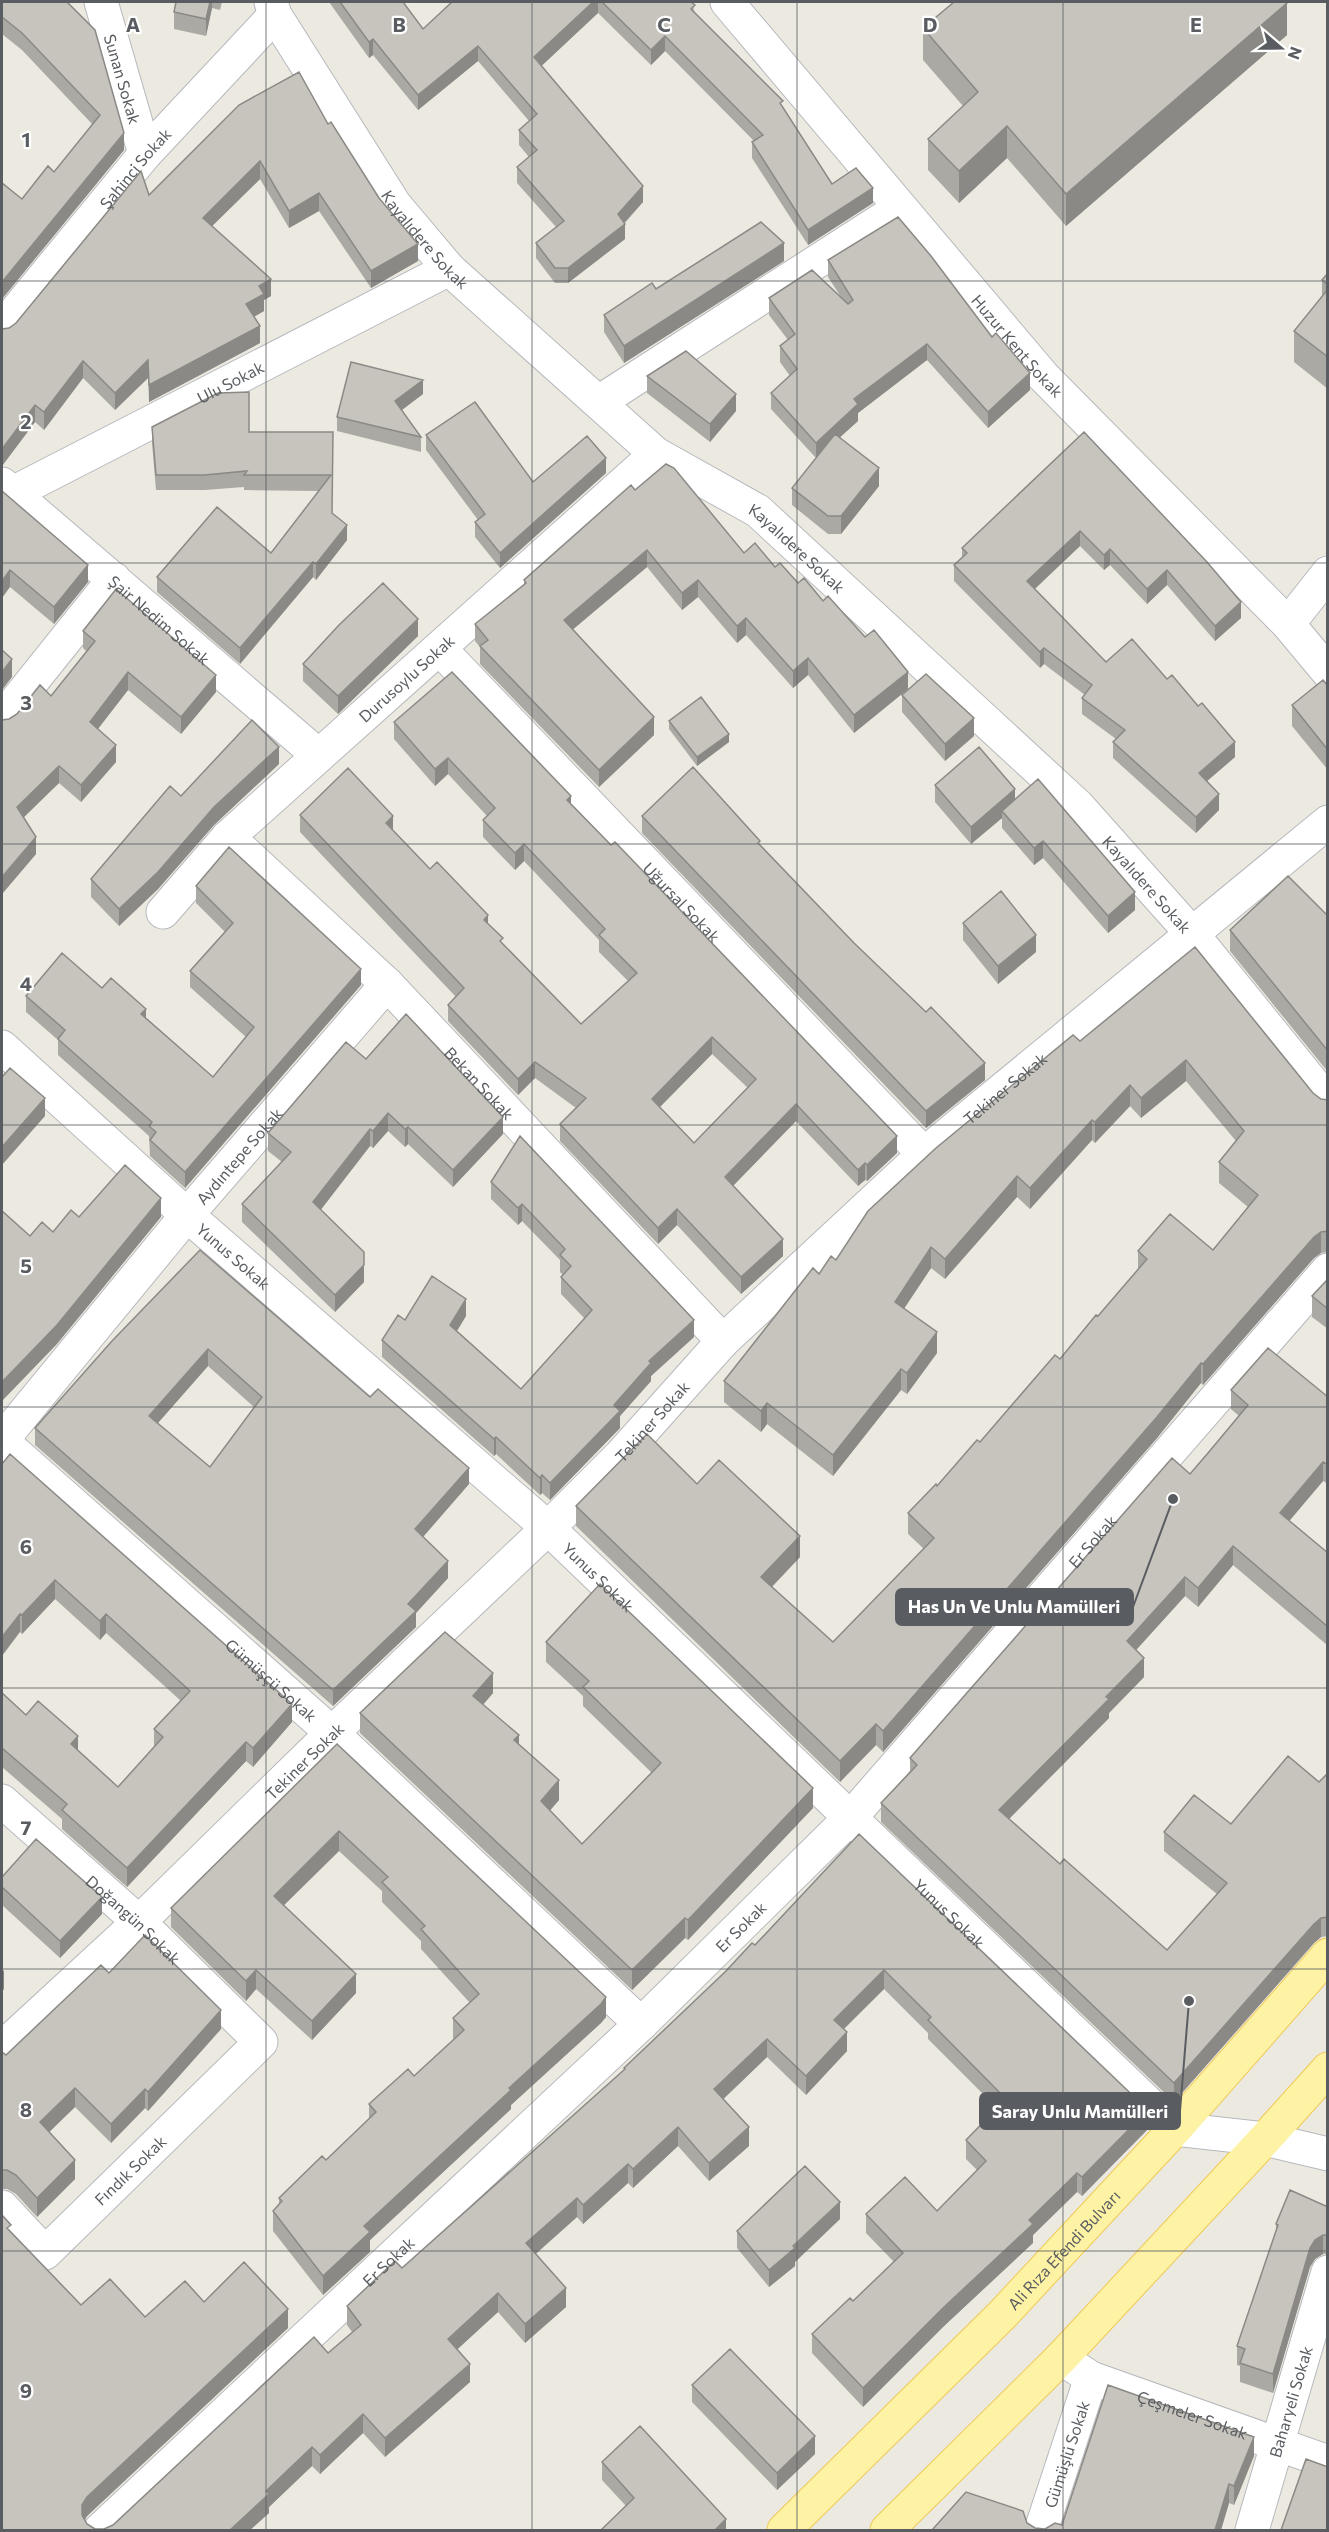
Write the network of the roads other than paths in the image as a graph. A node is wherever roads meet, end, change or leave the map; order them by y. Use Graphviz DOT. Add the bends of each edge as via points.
graph roads {
  1 [pos="101,2"];
  2 [pos="727,2"];
  3 [pos="273,8"];
  4 [pos="145,154"];
  5 [pos="900,208"];
  6 [pos="449,269"];
  7 [pos="2,327"];
  8 [pos="599,402"];
  9 [pos="656,454"];
  10 [pos="7,489"];
  11 [pos="1328,573"];
  12 [pos="114,579"];
  13 [pos="1288,624"];
  14 [pos="440,649"];
  15 [pos="1328,672"];
  16 [pos="2,719"];
  17 [pos="318,755"];
  18 [pos="1328,822"];
  19 [pos="228,837"];
  20 [pos="163,912"];
  21 [pos="1193,935"];
  22 [pos="387,984"];
  23 [pos="2,1047"];
  24 [pos="1328,1102"];
  25 [pos="924,1154"];
  26 [pos="187,1215"];
  27 [pos="1328,1270"];
  28 [pos="723,1341"];
  29 [pos="2,1440"];
  30 [pos="548,1528"];
  31 [pos="332,1733"];
  32 [pos="2,1801"];
  33 [pos="851,1817"];
  34 [pos="139,1922"];
  35 [pos="1328,1955"];
  36 [pos="641,2024"];
  37 [pos="261,2042"];
  38 [pos="2,2048"];
  39 [pos="1328,2069"];
  40 [pos="1175,2129"];
  41 [pos="1265,2139"];
  42 [pos="1328,2154"];
  43 [pos="2,2207"];
  44 [pos="1328,2272"];
  45 [pos="1061,2358"];
  46 [pos="1091,2378"];
  47 [pos="1276,2445"];
  48 [pos="1328,2462"];
  49 [pos="100,2530"];
  50 [pos="784,2530"];
  51 [pos="887,2530"];
  52 [pos="1041,2530"];
  53 [pos="1252,2530"];
  1 -- 4 [label="street, Sunan Sokak"];
  2 -- 5 [label="street, Huzur Kent Sokak"];
  3 -- 4 [label="street, Şahinci Sokak"];
  3 -- 6 [label="street, Kayalıdere Sokak" via="395,205"];
  4 -- 7 [label="street, Şahinci Sokak"];
  5 -- 8 [label="street"];
  5 -- 13 [label="street, Huzur Kent Sokak" via="1043,376"];
  6 -- 8 [label="street, Kayalıdere Sokak"];
  6 -- 10 [label="street, Ulu Sokak"];
  8 -- 9 [label="street, Kayalıdere Sokak"];
  9 -- 14 [label="street, Durusoylu Sokak"];
  9 -- 21 [label="street, Kayalıdere Sokak" via="758,511 1078,806"];
  10 -- 12 [label="street, Şair Nedim Sokak"];
  11 -- 13 [label="street"];
  12 -- 16 [label="street"];
  12 -- 17 [label="street, Şair Nedim Sokak"];
  13 -- 15 [label="street, Huzur Kent Sokak"];
  14 -- 17 [label="street, Durusoylu Sokak"];
  14 -- 25 [label="street, Uğursal Sokak"];
  17 -- 19 [label="street, Durusoylu Sokak"];
  18 -- 21 [label="street, Tekiner Sokak"];
  19 -- 20 [label="street, Durusoylu Sokak"];
  19 -- 22 [label="street, Bekan Sokak"];
  21 -- 24 [label="street, Kayalıdere Sokak"];
  21 -- 25 [label="street, Tekiner Sokak"];
  22 -- 26 [label="street, Aydıntepe Sokak"];
  22 -- 28 [label="street, Bekan Sokak"];
  23 -- 26 [label="street, Yunus Sokak"];
  25 -- 28 [label="street, Tekiner Sokak"];
  26 -- 29 [label="street, Aydıntepe Sokak"];
  26 -- 30 [label="street, Yunus Sokak"];
  27 -- 33 [label="street, Er Sokak"];
  28 -- 30 [label="street, Tekiner Sokak" via="621,1455"];
  29 -- 31 [label="street, Gümüşçü Sokak"];
  30 -- 31 [label="street, Tekiner Sokak"];
  30 -- 33 [label="street, Yunus Sokak"];
  31 -- 34 [label="street, Tekiner Sokak"];
  31 -- 36 [label="street, Gümüşçü Sokak"];
  32 -- 34 [label="street, Doğangün Sokak"];
  33 -- 36 [label="street, Er Sokak"];
  33 -- 40 [label="street, Yunus Sokak"];
  34 -- 37 [label="street, Doğangün Sokak"];
  34 -- 38 [label="street, Tekiner Sokak"];
  35 -- 40 [label="main road, Ali Rıza Efendi Bulvarı"];
  36 -- 49 [label="street, Er Sokak"];
  37 -- 43 [label="street, Fındık Sokak" via="45,2253"];
  39 -- 41 [label="main road"];
  40 -- 41 [label="street"];
  40 -- 50 [label="main road, Ali Rıza Efendi Bulvarı" via="1002,2315"];
  41 -- 42 [label="street"];
  41 -- 45 [label="main road"];
  44 -- 47 [label="street, Baharyeli Sokak"];
  45 -- 46 [label="street, Çeşmeler Sokak"];
  45 -- 51 [label="main road"];
  46 -- 47 [label="street, Çeşmeler Sokak"];
  46 -- 52 [label="street, Gümüşlü Sokak"];
  47 -- 48 [label="street, Çeşmeler Sokak"];
  47 -- 53 [label="street, Baharyeli Sokak"];
}
